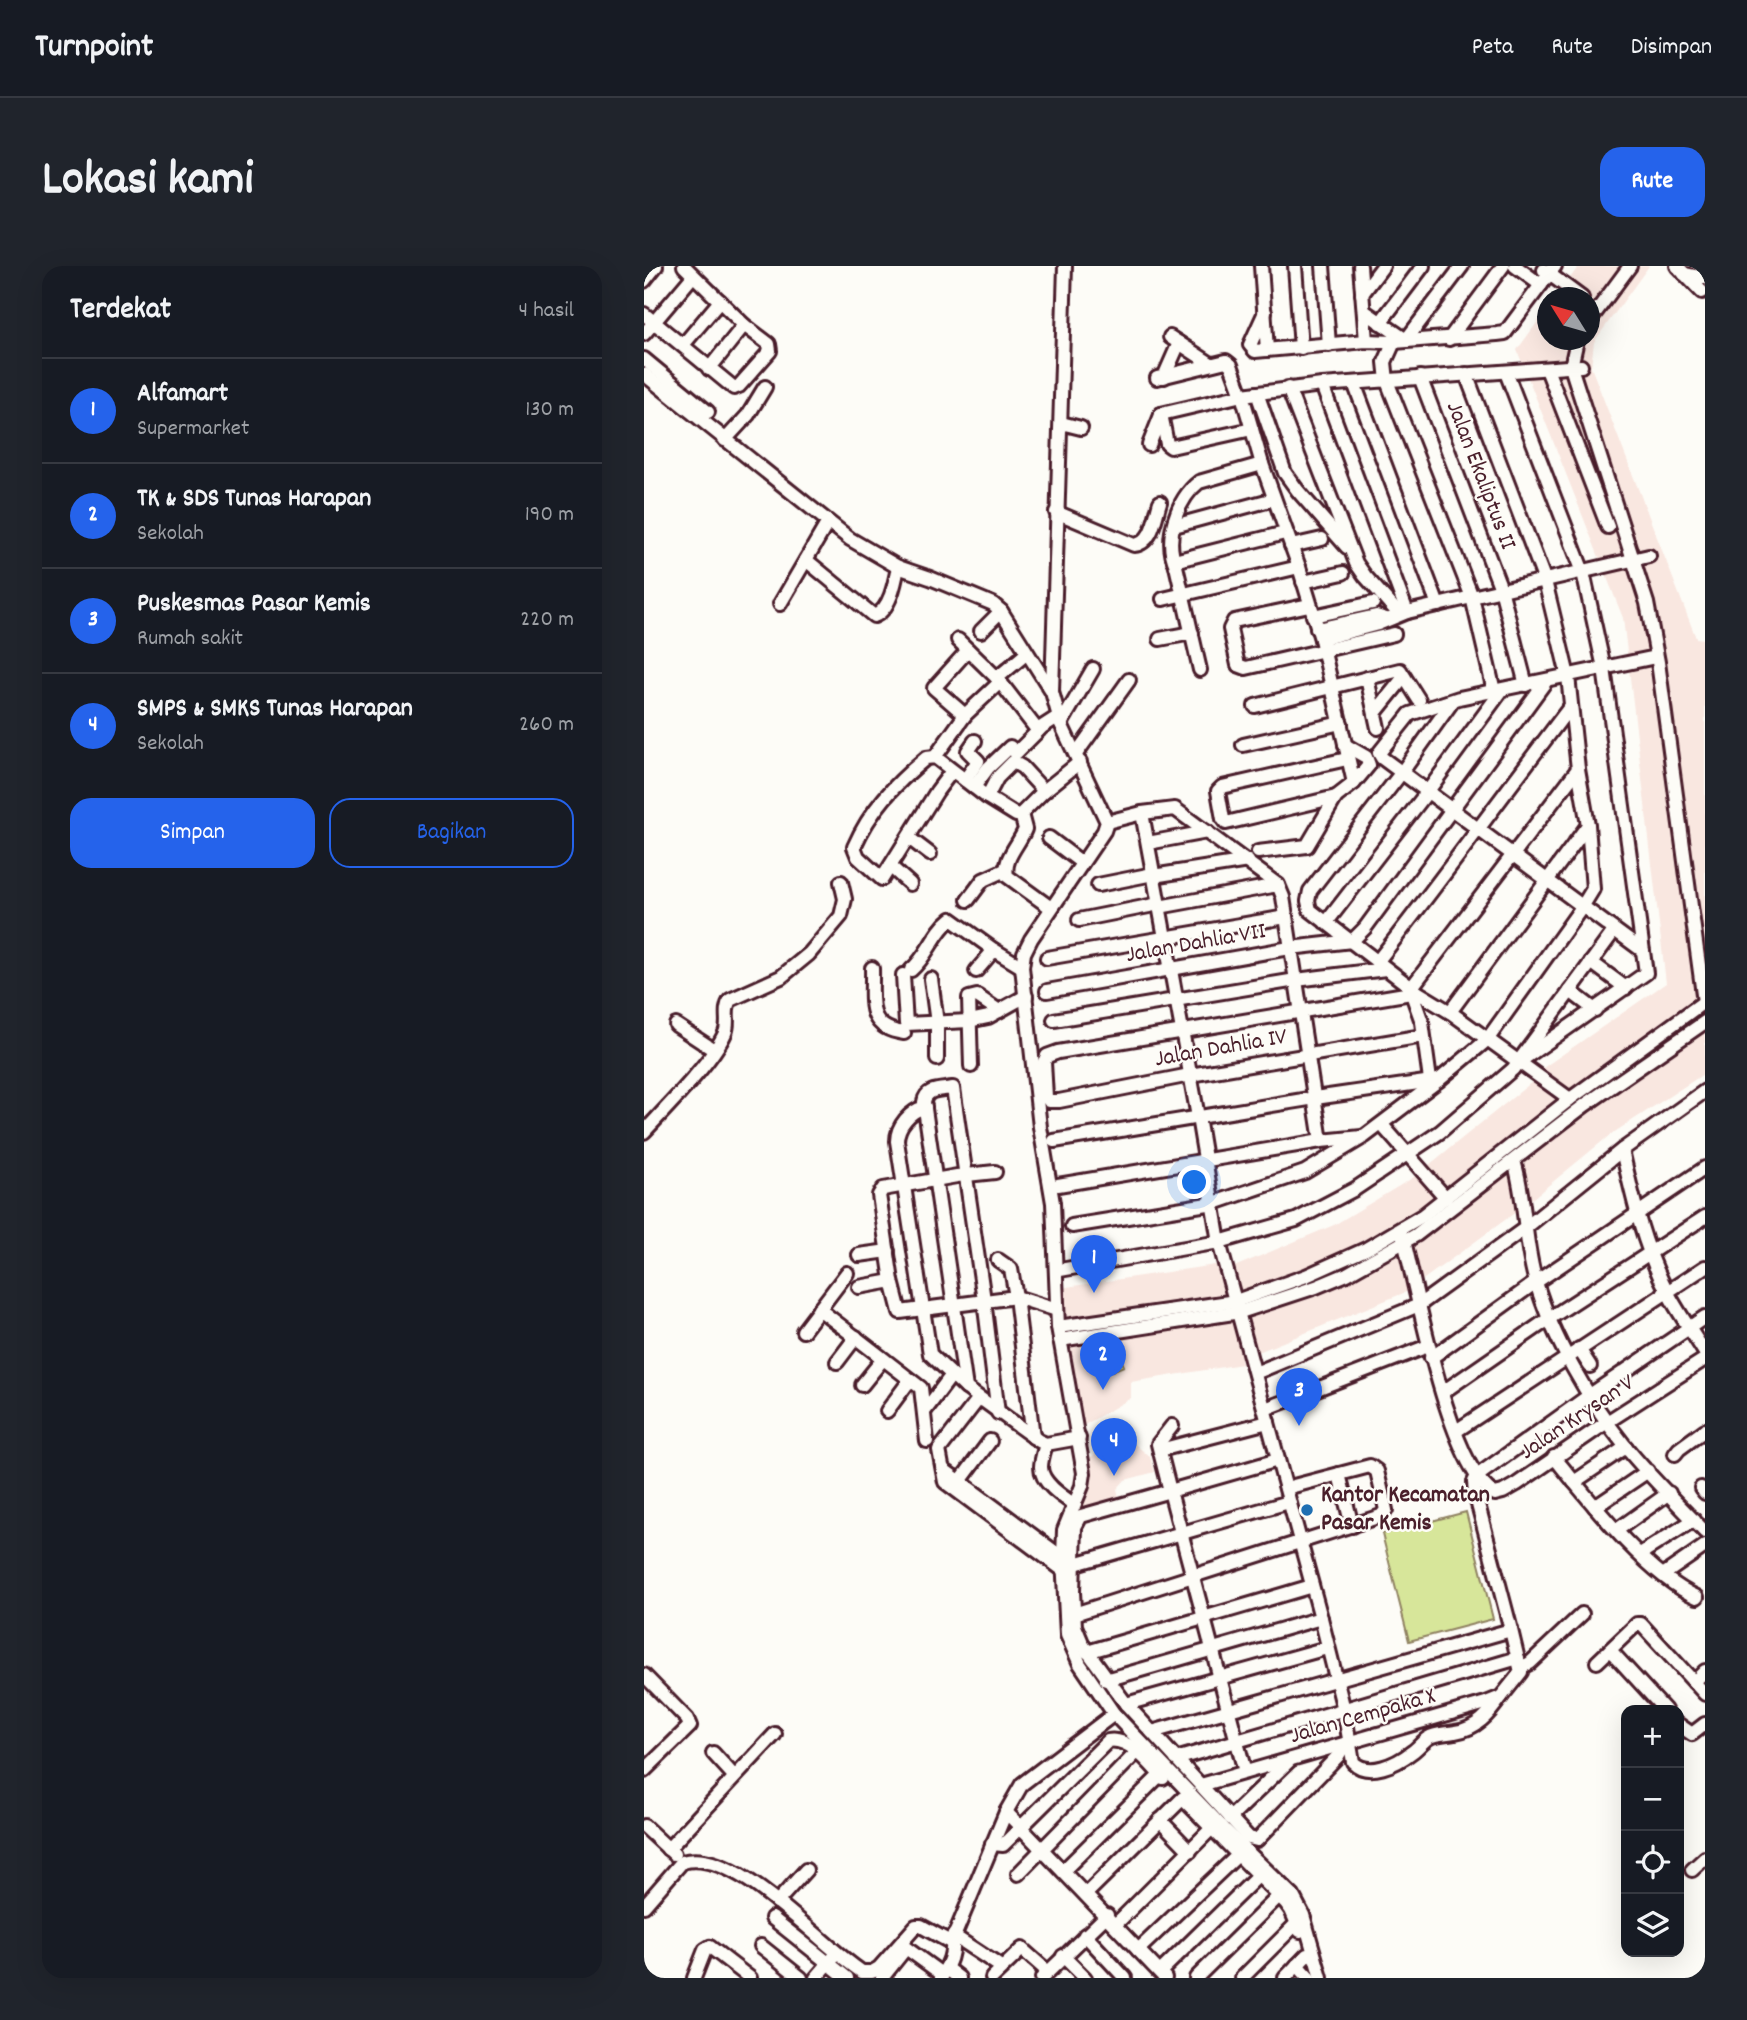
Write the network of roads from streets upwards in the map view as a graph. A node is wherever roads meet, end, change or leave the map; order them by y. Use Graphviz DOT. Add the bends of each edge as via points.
graph roads {
  1 [pos="656,266"];
  2 [pos="1065,266"];
  3 [pos="1262,266"];
  4 [pos="1295,266"];
  5 [pos="1323,266"];
  6 [pos="1360,266"];
  7 [pos="1383,266"];
  8 [pos="1423,266"];
  9 [pos="1462,266"];
  10 [pos="1503,266"];
  11 [pos="1515,266"];
  12 [pos="1630,266"];
  13 [pos="1549,269"];
  14 [pos="1680,270"];
  15 [pos="689,271"];
  16 [pos="1705,278"];
  17 [pos="644,281"];
  18 [pos="1538,283"];
  19 [pos="1569,287"];
  20 [pos="1702,292"];
  21 [pos="1362,294"];
  22 [pos="720,301"];
  23 [pos="1600,306"];
  24 [pos="1364,311"];
  25 [pos="649,318"];
  26 [pos="1380,323"];
  27 [pos="744,325"];
  28 [pos="644,334"];
  29 [pos="1449,339"];
  30 [pos="1366,341"];
  31 [pos="1400,341"];
  32 [pos="683,345"];
  33 [pos="1329,345"];
  34 [pos="1301,348"];
  35 [pos="1577,350"];
  36 [pos="644,359"];
  37 [pos="1212,364"];
  38 [pos="1576,367"];
  39 [pos="709,369"];
  40 [pos="1548,369"];
  41 [pos="1506,372"];
  42 [pos="644,374"];
  43 [pos="1466,374"];
  44 [pos="1420,377"];
  45 [pos="1387,381"];
  46 [pos="1354,383"];
  47 [pos="1322,385"];
  48 [pos="765,387"];
  49 [pos="1288,388"];
  50 [pos="1256,393"];
  51 [pos="1242,395"];
  52 [pos="708,412"];
  53 [pos="1161,414"];
  54 [pos="1061,423"];
  55 [pos="1081,428"];
  56 [pos="1252,429"];
  57 [pos="725,440"];
  58 [pos="1149,446"];
  59 [pos="1262,464"];
  60 [pos="1274,499"];
  61 [pos="1160,502"];
  62 [pos="1056,512"];
  63 [pos="828,522"];
  64 [pos="1174,526"];
  65 [pos="1608,527"];
  66 [pos="1285,533"];
  67 [pos="1322,539"];
  68 [pos="1291,546"];
  69 [pos="1352,553"];
  70 [pos="1649,556"];
  71 [pos="1632,559"];
  72 [pos="806,561"];
  73 [pos="1176,566"];
  74 [pos="898,567"];
  75 [pos="1299,567"];
  76 [pos="1583,572"];
  77 [pos="1343,573"];
  78 [pos="1545,581"];
  79 [pos="1303,582"];
  80 [pos="1501,589"];
  81 [pos="1183,596"];
  82 [pos="1472,597"];
  83 [pos="1163,599"];
  84 [pos="1373,603"];
  85 [pos="779,604"];
  86 [pos="1438,605"];
  87 [pos="1311,610"];
  88 [pos="1001,611"];
  89 [pos="1397,615"];
  90 [pos="981,631"];
  91 [pos="1192,633"];
  92 [pos="1394,634"];
  93 [pos="1160,639"];
  94 [pos="1320,639"];
  95 [pos="958,640"];
  96 [pos="968,650"];
  97 [pos="1027,653"];
  98 [pos="1656,657"];
  99 [pos="1093,668"];
  100 [pos="1604,668"];
  101 [pos="1199,670"];
  102 [pos="1568,676"];
  103 [pos="1367,677"];
  104 [pos="1404,677"];
  105 [pos="998,680"];
  106 [pos="1129,680"];
  107 [pos="1546,681"];
  108 [pos="1526,685"];
  109 [pos="1332,686"];
  110 [pos="1498,691"];
  111 [pos="1052,692"];
  112 [pos="1419,700"];
  113 [pos="1452,702"];
  114 [pos="1255,706"];
  115 [pos="1570,707"];
  116 [pos="1375,713"];
  117 [pos="965,715"];
  118 [pos="1060,720"];
  119 [pos="1341,723"];
  120 [pos="1378,728"];
  121 [pos="1038,731"];
  122 [pos="975,741"];
  123 [pos="1243,745"];
  124 [pos="1345,745"];
  125 [pos="935,757"];
  126 [pos="1078,758"];
  127 [pos="1347,759"];
  128 [pos="983,764"];
  129 [pos="1578,769"];
  130 [pos="952,771"];
  131 [pos="1402,772"];
  132 [pos="970,783"];
  133 [pos="1354,783"];
  134 [pos="1044,791"];
  135 [pos="1428,791"];
  136 [pos="987,797"];
  137 [pos="1336,797"];
  138 [pos="1451,808"];
  139 [pos="1142,813"];
  140 [pos="1021,814"];
  141 [pos="1112,820"];
  142 [pos="1588,825"];
  143 [pos="1477,828"];
  144 [pos="1207,832"];
  145 [pos="909,838"];
  146 [pos="1049,838"];
  147 [pos="1148,843"];
  148 [pos="1258,852"];
  149 [pos="930,854"];
  150 [pos="1512,854"];
  151 [pos="1248,861"];
  152 [pos="1082,863"];
  153 [pos="891,867"];
  154 [pos="1005,870"];
  155 [pos="1153,875"];
  156 [pos="1546,880"];
  157 [pos="841,882"];
  158 [pos="910,884"];
  159 [pos="1098,885"];
  160 [pos="1278,886"];
  161 [pos="968,900"];
  162 [pos="1159,906"];
  163 [pos="1582,907"];
  164 [pos="1051,908"];
  165 [pos="1286,917"];
  166 [pos="1079,920"];
  167 [pos="1326,923"];
  168 [pos="1614,930"];
  169 [pos="1165,939"];
  170 [pos="1352,941"];
  171 [pos="1290,948"];
  172 [pos="994,950"];
  173 [pos="1643,951"];
  174 [pos="1047,958"];
  175 [pos="1591,962"];
  176 [pos="1381,965"];
  177 [pos="1023,967"];
  178 [pos="872,968"];
  179 [pos="1171,969"];
  180 [pos="976,971"];
  181 [pos="931,979"];
  182 [pos="1296,980"];
  183 [pos="1626,988"];
  184 [pos="1414,991"];
  185 [pos="1570,991"];
  186 [pos="1047,992"];
  187 [pos="1026,996"];
  188 [pos="1177,1000"];
  189 [pos="1704,1002"];
  190 [pos="1595,1010"];
  191 [pos="999,1011"];
  192 [pos="1300,1012"];
  193 [pos="1450,1012"];
  194 [pos="1054,1020"];
  195 [pos="970,1021"];
  196 [pos="1705,1022"];
  197 [pos="937,1023"];
  198 [pos="676,1025"];
  199 [pos="1182,1032"];
  200 [pos="904,1034"];
  201 [pos="1423,1036"];
  202 [pos="1487,1040"];
  203 [pos="714,1050"];
  204 [pos="1307,1055"];
  205 [pos="937,1059"];
  206 [pos="1519,1062"];
  207 [pos="971,1066"];
  208 [pos="1191,1075"];
  209 [pos="1434,1080"];
  210 [pos="1705,1091"];
  211 [pos="1315,1098"];
  212 [pos="1577,1100"];
  213 [pos="925,1107"];
  214 [pos="1198,1117"];
  215 [pos="1382,1125"];
  216 [pos="644,1132"];
  217 [pos="1365,1136"];
  218 [pos="1054,1141"];
  219 [pos="1321,1141"];
  220 [pos="1622,1150"];
  221 [pos="1408,1156"];
  222 [pos="1205,1160"];
  223 [pos="1514,1161"];
  224 [pos="1705,1168"];
  225 [pos="995,1172"];
  226 [pos="966,1175"];
  227 [pos="935,1181"];
  228 [pos="905,1185"];
  229 [pos="1058,1185"];
  230 [pos="1446,1198"];
  231 [pos="1214,1203"];
  232 [pos="1637,1214"];
  233 [pos="1705,1217"];
  234 [pos="1072,1226"];
  235 [pos="1524,1229"];
  236 [pos="1403,1236"];
  237 [pos="1219,1242"];
  238 [pos="888,1251"];
  239 [pos="1650,1252"];
  240 [pos="859,1255"];
  241 [pos="998,1260"];
  242 [pos="1705,1267"];
  243 [pos="1060,1269"];
  244 [pos="847,1273"];
  245 [pos="892,1281"];
  246 [pos="1536,1282"];
  247 [pos="859,1287"];
  248 [pos="1667,1292"];
  249 [pos="1016,1297"];
  250 [pos="984,1300"];
  251 [pos="955,1305"];
  252 [pos="1238,1306"];
  253 [pos="1419,1306"];
  254 [pos="922,1308"];
  255 [pos="819,1309"];
  256 [pos="1058,1310"];
  257 [pos="1705,1317"];
  258 [pos="1550,1318"];
  259 [pos="1690,1328"];
  260 [pos="803,1331"];
  261 [pos="1059,1334"];
  262 [pos="856,1338"];
  263 [pos="1429,1352"];
  264 [pos="1574,1353"];
  265 [pos="1705,1353"];
  266 [pos="883,1359"];
  267 [pos="1705,1359"];
  268 [pos="837,1362"];
  269 [pos="1590,1366"];
  270 [pos="1255,1373"];
  271 [pos="948,1380"];
  272 [pos="912,1381"];
  273 [pos="863,1385"];
  274 [pos="966,1388"];
  275 [pos="1443,1392"];
  276 [pos="1590,1395"];
  277 [pos="976,1402"];
  278 [pos="887,1411"];
  279 [pos="924,1412"];
  280 [pos="998,1413"];
  281 [pos="1266,1416"];
  282 [pos="1607,1422"];
  283 [pos="1172,1426"];
  284 [pos="1705,1430"];
  285 [pos="1456,1431"];
  286 [pos="1033,1437"];
  287 [pos="1079,1438"];
  288 [pos="928,1441"];
  289 [pos="990,1441"];
  290 [pos="1046,1444"];
  291 [pos="1626,1447"];
  292 [pos="939,1450"];
  293 [pos="1156,1450"];
  294 [pos="1675,1454"];
  295 [pos="1554,1457"];
  296 [pos="1278,1460"];
  297 [pos="1648,1471"];
  298 [pos="1339,1474"];
  299 [pos="1477,1476"];
  300 [pos="1574,1482"];
  301 [pos="958,1485"];
  302 [pos="1286,1488"];
  303 [pos="1170,1491"];
  304 [pos="1669,1493"];
  305 [pos="1289,1502"];
  306 [pos="1075,1505"];
  307 [pos="1595,1507"];
  308 [pos="1694,1520"];
  309 [pos="1352,1526"];
  310 [pos="1617,1530"];
  311 [pos="1181,1532"];
  312 [pos="1705,1532"];
  313 [pos="1301,1542"];
  314 [pos="1705,1546"];
  315 [pos="1640,1553"];
  316 [pos="1067,1564"];
  317 [pos="1192,1575"];
  318 [pos="1663,1575"];
  319 [pos="1312,1586"];
  320 [pos="1702,1597"];
  321 [pos="1074,1614"];
  322 [pos="1582,1614"];
  323 [pos="1203,1618"];
  324 [pos="1321,1618"];
  325 [pos="1511,1630"];
  326 [pos="1211,1648"];
  327 [pos="1327,1648"];
  328 [pos="1610,1650"];
  329 [pos="1087,1652"];
  330 [pos="1597,1662"];
  331 [pos="1519,1663"];
  332 [pos="1705,1671"];
  333 [pos="644,1675"];
  334 [pos="1218,1678"];
  335 [pos="1106,1680"];
  336 [pos="1336,1680"];
  337 [pos="1694,1682"];
  338 [pos="1705,1694"];
  339 [pos="1501,1697"];
  340 [pos="1126,1704"];
  341 [pos="1660,1705"];
  342 [pos="1228,1710"];
  343 [pos="1344,1710"];
  344 [pos="1114,1714"];
  345 [pos="1705,1724"];
  346 [pos="1684,1728"];
  347 [pos="1152,1732"];
  348 [pos="775,1734"];
  349 [pos="1237,1742"];
  350 [pos="1347,1744"];
  351 [pos="1138,1752"];
  352 [pos="713,1753"];
  353 [pos="1176,1759"];
  354 [pos="1289,1760"];
  355 [pos="644,1771"];
  356 [pos="1245,1772"];
  357 [pos="1160,1775"];
  358 [pos="734,1776"];
  359 [pos="1200,1785"];
  360 [pos="1182,1798"];
  361 [pos="1200,1811"];
  362 [pos="1006,1812"];
  363 [pos="1230,1818"];
  364 [pos="1160,1820"];
  365 [pos="644,1826"];
  366 [pos="1021,1827"];
  367 [pos="1211,1829"];
  368 [pos="992,1844"];
  369 [pos="1042,1848"];
  370 [pos="668,1849"];
  371 [pos="1190,1851"];
  372 [pos="1238,1855"];
  373 [pos="1705,1858"];
  374 [pos="682,1862"];
  375 [pos="806,1870"];
  376 [pos="1692,1870"];
  377 [pos="1063,1871"];
  378 [pos="1017,1874"];
  379 [pos="1258,1876"];
  380 [pos="1086,1894"];
  381 [pos="1279,1896"];
  382 [pos="778,1902"];
  383 [pos="1292,1903"];
  384 [pos="644,1906"];
  385 [pos="772,1918"];
  386 [pos="1111,1920"];
  387 [pos="1297,1923"];
  388 [pos="1085,1935"];
  389 [pos="953,1939"];
  390 [pos="761,1945"];
  391 [pos="901,1948"];
  392 [pos="1138,1950"];
  393 [pos="1307,1955"];
  394 [pos="1063,1956"];
  395 [pos="833,1958"];
  396 [pos="1297,1965"];
  397 [pos="1001,1967"];
  398 [pos="732,1972"];
  399 [pos="943,1974"];
  400 [pos="1314,1974"];
  401 [pos="1163,1975"];
  402 [pos="698,1976"];
  403 [pos="889,1976"];
  404 [pos="1043,1976"];
  405 [pos="750,1978"];
  406 [pos="801,1978"];
  407 [pos="816,1978"];
  408 [pos="847,1978"];
  409 [pos="959,1978"];
  410 [pos="992,1978"];
  411 [pos="1085,1978"];
  412 [pos="1125,1978"];
  413 [pos="1196,1978"];
  414 [pos="1242,1978"];
  415 [pos="1285,1978"];
  1 -- 17 [label="street"];
  2 -- 54 [label="street"];
  3 -- 34 [label="street" via="1267,351"];
  4 -- 34 [label="street"];
  5 -- 33 [label="street"];
  6 -- 21 [label="street"];
  7 -- 21 [label="street"];
  8 -- 26 [label="street"];
  9 -- 31 [label="street"];
  10 -- 29 [label="street"];
  11 -- 18 [label="street"];
  12 -- 23 [label="street"];
  13 -- 18 [label="street"];
  13 -- 19 [label="street"];
  14 -- 16 [label="street"];
  14 -- 20 [label="street"];
  15 -- 22 [label="street"];
  15 -- 25 [label="street"];
  18 -- 29 [label="street" via="1505,333"];
  21 -- 24 [label="street"];
  22 -- 27 [label="street"];
  22 -- 32 [label="street"];
  24 -- 26 [label="street"];
  24 -- 30 [label="street"];
  25 -- 28 [label="street"];
  25 -- 32 [label="street"];
  26 -- 31 [label="street"];
  27 -- 39 [label="street"];
  27 -- 39 [label="street" via="769,344 770,351 737,388"];
  29 -- 31 [label="street"];
  30 -- 31 [label="street"];
  30 -- 33 [label="street"];
  31 -- 45 [label="street" via="1385,362"];
  32 -- 39 [label="street"];
  33 -- 34 [label="street"];
  35 -- 38 [label="street"];
  36 -- 52 [label="street"];
  37 -- 37 [label="street" via="1174,340 1160,377"];
  37 -- 51 [label="street" via="1229,363"];
  38 -- 40 [label="street"];
  38 -- 71 [label="street"];
  40 -- 41 [label="street"];
  40 -- 65 [label="street"];
  41 -- 43 [label="street"];
  41 -- 76 [label="street"];
  42 -- 57 [label="street"];
  43 -- 44 [label="street"];
  43 -- 78 [label="street"];
  44 -- 45 [label="street"];
  44 -- 80 [label="street, Jalan Ekaliptus II"];
  45 -- 46 [label="street"];
  45 -- 82 [label="street"];
  46 -- 47 [label="street"];
  46 -- 86 [label="street"];
  47 -- 49 [label="street"];
  47 -- 89 [label="street"];
  48 -- 57 [label="street"];
  49 -- 50 [label="street"];
  49 -- 69 [label="street"];
  50 -- 51 [label="street"];
  50 -- 69 [label="street" via="1285,473"];
  51 -- 53 [label="street"];
  51 -- 56 [label="street"];
  53 -- 56 [label="street" via="1171,447"];
  53 -- 58 [label="street"];
  54 -- 55 [label="street"];
  54 -- 62 [label="street"];
  56 -- 59 [label="street"];
  57 -- 63 [label="street"];
  59 -- 60 [label="street"];
  59 -- 64 [label="street" via="1199,482 1187,496"];
  60 -- 64 [label="street"];
  60 -- 66 [label="street"];
  61 -- 62 [label="street" via="1148,537 1134,545"];
  62 -- 111 [label="street"];
  63 -- 72 [label="street"];
  63 -- 74 [label="street"];
  64 -- 73 [label="street" via="1170,546"];
  66 -- 68 [label="street"];
  66 -- 73 [label="street" via="1180,559"];
  67 -- 68 [label="street"];
  68 -- 75 [label="street"];
  69 -- 89 [label="street" via="1364,576"];
  70 -- 71 [label="street"];
  71 -- 76 [label="street"];
  71 -- 98 [label="street" via="1647,603"];
  72 -- 74 [label="street" via="874,616 882,612"];
  72 -- 85 [label="street"];
  73 -- 81 [label="street"];
  74 -- 88 [label="street" via="983,598"];
  75 -- 79 [label="street"];
  75 -- 81 [label="street"];
  76 -- 78 [label="street"];
  76 -- 100 [label="street"];
  77 -- 79 [label="street"];
  78 -- 80 [label="street"];
  78 -- 102 [label="street"];
  79 -- 87 [label="street"];
  80 -- 82 [label="street"];
  80 -- 108 [label="street, Jalan Ekaliptus II"];
  81 -- 83 [label="street"];
  81 -- 91 [label="street"];
  82 -- 86 [label="street"];
  82 -- 110 [label="street"];
  84 -- 87 [label="street"];
  86 -- 89 [label="street"];
  87 -- 94 [label="street"];
  87 -- 94 [label="street" via="1234,621 1230,629 1236,659 1246,668"];
  88 -- 90 [label="street"];
  88 -- 97 [label="street"];
  89 -- 94 [label="street"];
  91 -- 93 [label="street"];
  91 -- 101 [label="street"];
  92 -- 94 [label="street"];
  94 -- 109 [label="street"];
  95 -- 96 [label="street"];
  96 -- 105 [label="street"];
  96 -- 117 [label="street" via="934,688"];
  97 -- 105 [label="street"];
  97 -- 111 [label="street"];
  98 -- 100 [label="street"];
  98 -- 189 [label="street"];
  99 -- 118 [label="street"];
  100 -- 102 [label="street"];
  100 -- 173 [label="street"];
  102 -- 107 [label="street"];
  102 -- 115 [label="street"];
  103 -- 104 [label="street" via="1400,670"];
  103 -- 109 [label="street"];
  103 -- 116 [label="street"];
  104 -- 112 [label="street"];
  104 -- 116 [label="street"];
  105 -- 117 [label="street"];
  105 -- 121 [label="street"];
  106 -- 126 [label="street"];
  107 -- 108 [label="street"];
  107 -- 138 [label="street"];
  108 -- 110 [label="street"];
  109 -- 114 [label="street"];
  109 -- 119 [label="street"];
  110 -- 113 [label="street"];
  110 -- 135 [label="street"];
  111 -- 118 [label="street"];
  113 -- 131 [label="street"];
  113 -- 131 [label="street" via="1410,714 1381,750 1382,758"];
  115 -- 129 [label="street"];
  115 -- 143 [label="street"];
  116 -- 120 [label="street"];
  117 -- 125 [label="street"];
  118 -- 121 [label="street"];
  118 -- 126 [label="street"];
  119 -- 123 [label="street"];
  119 -- 124 [label="street"];
  121 -- 128 [label="street" via="1016,753 1010,747"];
  122 -- 128 [label="street" via="968,751"];
  124 -- 127 [label="street"];
  124 -- 133 [label="street" via="1369,762"];
  125 -- 130 [label="street"];
  125 -- 153 [label="street" via="926,758 892,788 869,817 856,844 856,855 882,879"];
  126 -- 134 [label="street"];
  126 -- 141 [label="street"];
  127 -- 133 [label="street"];
  127 -- 137 [label="street" via="1218,791 1226,823"];
  128 -- 132 [label="street"];
  129 -- 142 [label="street"];
  129 -- 150 [label="street"];
  130 -- 132 [label="street"];
  130 -- 145 [label="street"];
  131 -- 135 [label="street"];
  131 -- 167 [label="street" via="1310,891 1310,910"];
  132 -- 136 [label="street"];
  133 -- 137 [label="street"];
  134 -- 136 [label="street" via="1013,762"];
  134 -- 140 [label="street"];
  135 -- 138 [label="street"];
  135 -- 167 [label="street"];
  136 -- 140 [label="street" via="1012,814"];
  137 -- 148 [label="street" via="1299,857 1273,850"];
  138 -- 143 [label="street"];
  138 -- 170 [label="street"];
  139 -- 141 [label="street"];
  139 -- 144 [label="street" via="1175,808"];
  139 -- 147 [label="street"];
  140 -- 154 [label="street" via="1025,829"];
  141 -- 152 [label="street"];
  142 -- 156 [label="street"];
  142 -- 163 [label="street" via="1593,890"];
  143 -- 150 [label="street"];
  143 -- 176 [label="street"];
  144 -- 147 [label="street"];
  144 -- 151 [label="street"];
  145 -- 149 [label="street"];
  145 -- 153 [label="street"];
  146 -- 152 [label="street"];
  147 -- 155 [label="street"];
  150 -- 156 [label="street"];
  150 -- 184 [label="street"];
  151 -- 155 [label="street"];
  151 -- 160 [label="street"];
  152 -- 164 [label="street"];
  153 -- 158 [label="street"];
  154 -- 161 [label="street" via="984,880"];
  154 -- 164 [label="street" via="1012,882"];
  155 -- 159 [label="street"];
  155 -- 162 [label="street"];
  156 -- 163 [label="street"];
  156 -- 193 [label="street"];
  157 -- 203 [label="street" via="845,905 836,924 792,970 730,1000 726,1030"];
  160 -- 162 [label="street"];
  160 -- 165 [label="street"];
  162 -- 166 [label="street"];
  162 -- 169 [label="street"];
  163 -- 168 [label="street"];
  163 -- 202 [label="street"];
  164 -- 177 [label="street" via="1024,953"];
  165 -- 169 [label="street"];
  165 -- 171 [label="street"];
  167 -- 170 [label="street"];
  168 -- 173 [label="street"];
  168 -- 175 [label="street"];
  169 -- 174 [label="street"];
  169 -- 179 [label="street"];
  170 -- 171 [label="street, Jalan Dahlia VII"];
  170 -- 176 [label="street"];
  171 -- 179 [label="street, Jalan Dahlia VII"];
  171 -- 182 [label="street"];
  172 -- 177 [label="street"];
  172 -- 180 [label="street"];
  172 -- 200 [label="street" via="953,919 944,925 923,959 907,972"];
  173 -- 183 [label="street" via="1646,973"];
  175 -- 183 [label="street"];
  175 -- 185 [label="street"];
  176 -- 182 [label="street"];
  176 -- 184 [label="street"];
  177 -- 187 [label="street"];
  178 -- 200 [label="street" via="876,1021 886,1030"];
  179 -- 186 [label="street, Jalan Dahlia VII"];
  179 -- 188 [label="street"];
  181 -- 197 [label="street"];
  182 -- 188 [label="street"];
  182 -- 192 [label="street"];
  183 -- 190 [label="street"];
  184 -- 192 [label="street"];
  184 -- 193 [label="street"];
  184 -- 201 [label="street"];
  185 -- 190 [label="street"];
  185 -- 206 [label="street"];
  187 -- 191 [label="street"];
  187 -- 256 [label="street" via="1053,1203"];
  188 -- 194 [label="street"];
  188 -- 199 [label="street"];
  189 -- 212 [label="street"];
  190 -- 206 [label="street"];
  191 -- 195 [label="street"];
  191 -- 195 [label="street" via="971,996"];
  192 -- 199 [label="street"];
  192 -- 204 [label="street"];
  193 -- 202 [label="street"];
  195 -- 197 [label="street"];
  195 -- 207 [label="street"];
  196 -- 212 [label="street"];
  197 -- 200 [label="street"];
  197 -- 205 [label="street"];
  198 -- 203 [label="street"];
  199 -- 208 [label="street"];
  199 -- 208 [label="street, Jalan Dahlia IV" via="1045,1058 1046,1097 1052,1101"];
  201 -- 204 [label="street, Jalan Dahlia IV"];
  201 -- 209 [label="street"];
  202 -- 206 [label="street"];
  202 -- 209 [label="street"];
  203 -- 216 [label="street"];
  204 -- 208 [label="street, Jalan Dahlia IV"];
  204 -- 211 [label="street"];
  206 -- 212 [label="street"];
  206 -- 221 [label="street" via="1483,1098"];
  208 -- 214 [label="street"];
  209 -- 211 [label="street"];
  209 -- 215 [label="street"];
  210 -- 220 [label="street"];
  211 -- 214 [label="street"];
  211 -- 219 [label="street"];
  212 -- 223 [label="street"];
  212 -- 230 [label="street"];
  213 -- 226 [label="street" via="928,1093 953,1088"];
  213 -- 227 [label="street"];
  213 -- 228 [label="street" via="908,1117 897,1134"];
  214 -- 218 [label="street"];
  214 -- 222 [label="street"];
  215 -- 217 [label="street"];
  215 -- 221 [label="street"];
  217 -- 219 [label="street"];
  217 -- 231 [label="street" via="1305,1172"];
  219 -- 222 [label="street"];
  220 -- 232 [label="street"];
  220 -- 235 [label="street"];
  221 -- 230 [label="street"];
  221 -- 237 [label="street" via="1325,1207"];
  222 -- 229 [label="street"];
  222 -- 231 [label="street"];
  223 -- 235 [label="street"];
  223 -- 236 [label="street"];
  224 -- 232 [label="street"];
  225 -- 226 [label="street"];
  226 -- 227 [label="street"];
  226 -- 250 [label="street"];
  227 -- 228 [label="street"];
  227 -- 251 [label="street"];
  228 -- 238 [label="street" via="880,1193"];
  228 -- 254 [label="street"];
  230 -- 236 [label="street"];
  231 -- 234 [label="street"];
  231 -- 237 [label="street"];
  232 -- 239 [label="street"];
  232 -- 246 [label="street"];
  233 -- 239 [label="street"];
  235 -- 246 [label="street"];
  235 -- 253 [label="street"];
  236 -- 252 [label="street"];
  236 -- 253 [label="street"];
  237 -- 243 [label="street"];
  237 -- 252 [label="street"];
  238 -- 240 [label="street"];
  238 -- 245 [label="street"];
  239 -- 248 [label="street"];
  239 -- 258 [label="street"];
  241 -- 249 [label="street" via="1011,1269"];
  242 -- 248 [label="street"];
  244 -- 255 [label="street"];
  245 -- 247 [label="street"];
  245 -- 254 [label="street" via="900,1311"];
  246 -- 258 [label="street"];
  246 -- 263 [label="street"];
  248 -- 259 [label="street"];
  248 -- 264 [label="street"];
  249 -- 250 [label="street"];
  249 -- 256 [label="street"];
  249 -- 286 [label="street"];
  250 -- 251 [label="street"];
  250 -- 280 [label="street"];
  251 -- 254 [label="street"];
  251 -- 274 [label="street"];
  252 -- 261 [label="street"];
  252 -- 270 [label="street"];
  253 -- 263 [label="street"];
  253 -- 270 [label="street"];
  254 -- 274 [label="street" via="930,1354"];
  255 -- 260 [label="street"];
  255 -- 262 [label="street"];
  256 -- 261 [label="street"];
  257 -- 259 [label="street"];
  258 -- 264 [label="street"];
  258 -- 275 [label="street"];
  259 -- 265 [label="street"];
  259 -- 276 [label="street"];
  261 -- 287 [label="street"];
  262 -- 266 [label="street"];
  262 -- 268 [label="street"];
  263 -- 275 [label="street"];
  263 -- 281 [label="street"];
  264 -- 269 [label="street"];
  264 -- 276 [label="street"];
  264 -- 285 [label="street"];
  266 -- 272 [label="street"];
  266 -- 273 [label="street"];
  267 -- 282 [label="street, Jalan Krysan V"];
  270 -- 281 [label="street"];
  271 -- 279 [label="street"];
  272 -- 278 [label="street"];
  272 -- 279 [label="street" via="921,1388"];
  272 -- 288 [label="street" via="920,1435"];
  274 -- 280 [label="street"];
  275 -- 285 [label="street"];
  276 -- 282 [label="street"];
  276 -- 299 [label="street"];
  277 -- 292 [label="street"];
  279 -- 288 [label="street"];
  280 -- 286 [label="street"];
  281 -- 293 [label="street"];
  281 -- 296 [label="street"];
  282 -- 291 [label="street"];
  282 -- 295 [label="street, Jalan Krysan V"];
  283 -- 293 [label="street"];
  284 -- 294 [label="street"];
  285 -- 299 [label="street"];
  286 -- 290 [label="street"];
  287 -- 290 [label="street"];
  287 -- 306 [label="street" via="1084,1473"];
  288 -- 292 [label="street"];
  289 -- 301 [label="street"];
  290 -- 306 [label="street" via="1042,1474 1058,1494"];
  291 -- 297 [label="street"];
  291 -- 300 [label="street"];
  292 -- 301 [label="street" via="943,1469"];
  293 -- 303 [label="street"];
  295 -- 299 [label="street, Jalan Krysan V" via="1500,1494 1490,1492"];
  295 -- 300 [label="street"];
  296 -- 302 [label="street"];
  296 -- 303 [label="street"];
  297 -- 304 [label="street"];
  297 -- 307 [label="street"];
  298 -- 302 [label="street"];
  298 -- 309 [label="street"];
  298 -- 309 [label="street" via="1370,1465 1378,1473 1385,1512"];
  299 -- 325 [label="street" via="1474,1488"];
  300 -- 307 [label="street"];
  301 -- 316 [label="street"];
  302 -- 305 [label="street"];
  303 -- 311 [label="street"];
  303 -- 316 [label="street" via="1081,1516"];
  304 -- 308 [label="street"];
  304 -- 310 [label="street"];
  305 -- 311 [label="street"];
  305 -- 313 [label="street"];
  306 -- 316 [label="street" via="1064,1530"];
  307 -- 310 [label="street"];
  308 -- 312 [label="street"];
  308 -- 315 [label="street"];
  309 -- 313 [label="street"];
  310 -- 315 [label="street"];
  311 -- 316 [label="street"];
  311 -- 317 [label="street"];
  313 -- 317 [label="street"];
  313 -- 319 [label="street"];
  314 -- 318 [label="street"];
  315 -- 318 [label="street"];
  316 -- 321 [label="street"];
  316 -- 344 [label="street" via="1068,1635 1080,1664"];
  317 -- 321 [label="street"];
  317 -- 323 [label="street"];
  318 -- 320 [label="street"];
  319 -- 323 [label="street"];
  319 -- 324 [label="street"];
  321 -- 329 [label="street"];
  322 -- 331 [label="street" via="1530,1663"];
  323 -- 326 [label="street"];
  323 -- 329 [label="street"];
  324 -- 326 [label="street"];
  324 -- 327 [label="street"];
  325 -- 331 [label="street"];
  325 -- 336 [label="street"];
  326 -- 334 [label="street"];
  326 -- 335 [label="street"];
  327 -- 334 [label="street"];
  327 -- 336 [label="street"];
  328 -- 330 [label="street"];
  328 -- 337 [label="street" via="1641,1624"];
  328 -- 341 [label="street"];
  329 -- 335 [label="street"];
  331 -- 339 [label="street" via="1517,1679"];
  331 -- 343 [label="street"];
  332 -- 337 [label="street"];
  333 -- 355 [label="street" via="690,1726"];
  334 -- 340 [label="street"];
  334 -- 342 [label="street"];
  335 -- 340 [label="street"];
  336 -- 342 [label="street"];
  336 -- 343 [label="street"];
  337 -- 338 [label="street"];
  339 -- 350 [label="street, Jalan Cempaka X"];
  339 -- 350 [label="street" via="1474,1726 1430,1737 1403,1758 1375,1769 1356,1766"];
  340 -- 347 [label="street"];
  342 -- 347 [label="street"];
  342 -- 349 [label="street"];
  343 -- 349 [label="street"];
  343 -- 350 [label="street"];
  344 -- 361 [label="street"];
  344 -- 362 [label="street" via="1027,1779"];
  345 -- 346 [label="street" via="1692,1734"];
  347 -- 353 [label="street"];
  348 -- 358 [label="street"];
  349 -- 353 [label="street"];
  349 -- 356 [label="street"];
  350 -- 354 [label="street, Jalan Cempaka X"];
  350 -- 363 [label="street" via="1256,1840"];
  351 -- 357 [label="street"];
  351 -- 366 [label="street" via="1117,1740 1105,1743"];
  351 -- 369 [label="street"];
  352 -- 358 [label="street"];
  353 -- 359 [label="street"];
  354 -- 356 [label="street, Jalan Cempaka X"];
  354 -- 363 [label="street"];
  356 -- 359 [label="street, Jalan Cempaka X"];
  357 -- 360 [label="street"];
  357 -- 377 [label="street"];
  358 -- 370 [label="street"];
  359 -- 363 [label="street"];
  360 -- 361 [label="street"];
  360 -- 364 [label="street"];
  361 -- 367 [label="street"];
  361 -- 383 [label="street"];
  362 -- 366 [label="street"];
  362 -- 368 [label="street"];
  364 -- 371 [label="street"];
  364 -- 380 [label="street"];
  365 -- 370 [label="street"];
  366 -- 368 [label="street" via="1003,1845"];
  366 -- 369 [label="street"];
  367 -- 371 [label="street"];
  367 -- 372 [label="street"];
  368 -- 389 [label="street"];
  369 -- 377 [label="street"];
  369 -- 378 [label="street"];
  370 -- 374 [label="street"];
  371 -- 386 [label="street"];
  372 -- 379 [label="street"];
  372 -- 392 [label="street"];
  373 -- 376 [label="street"];
  374 -- 382 [label="street" via="702,1860 732,1870"];
  374 -- 384 [label="street"];
  375 -- 382 [label="street"];
  377 -- 380 [label="street"];
  379 -- 381 [label="street"];
  379 -- 401 [label="street"];
  380 -- 386 [label="street"];
  381 -- 383 [label="street"];
  381 -- 413 [label="street"];
  382 -- 395 [label="street"];
  383 -- 387 [label="street"];
  383 -- 400 [label="street" via="1303,1915"];
  385 -- 395 [label="street"];
  386 -- 388 [label="street"];
  386 -- 392 [label="street"];
  387 -- 393 [label="street"];
  387 -- 414 [label="street"];
  388 -- 394 [label="street"];
  388 -- 412 [label="street"];
  389 -- 391 [label="street" via="918,1925"];
  389 -- 397 [label="street"];
  389 -- 399 [label="street"];
  390 -- 406 [label="street"];
  391 -- 395 [label="street" via="867,1973"];
  391 -- 399 [label="street"];
  391 -- 403 [label="street"];
  392 -- 401 [label="street"];
  393 -- 396 [label="street"];
  393 -- 400 [label="street"];
  394 -- 404 [label="street"];
  394 -- 411 [label="street"];
  395 -- 407 [label="street"];
  395 -- 408 [label="street"];
  396 -- 400 [label="street"];
  396 -- 415 [label="street"];
  397 -- 404 [label="street" via="1022,1949"];
  397 -- 410 [label="street"];
  398 -- 402 [label="street" via="710,1947"];
  398 -- 405 [label="street"];
  399 -- 409 [label="street"];
}
